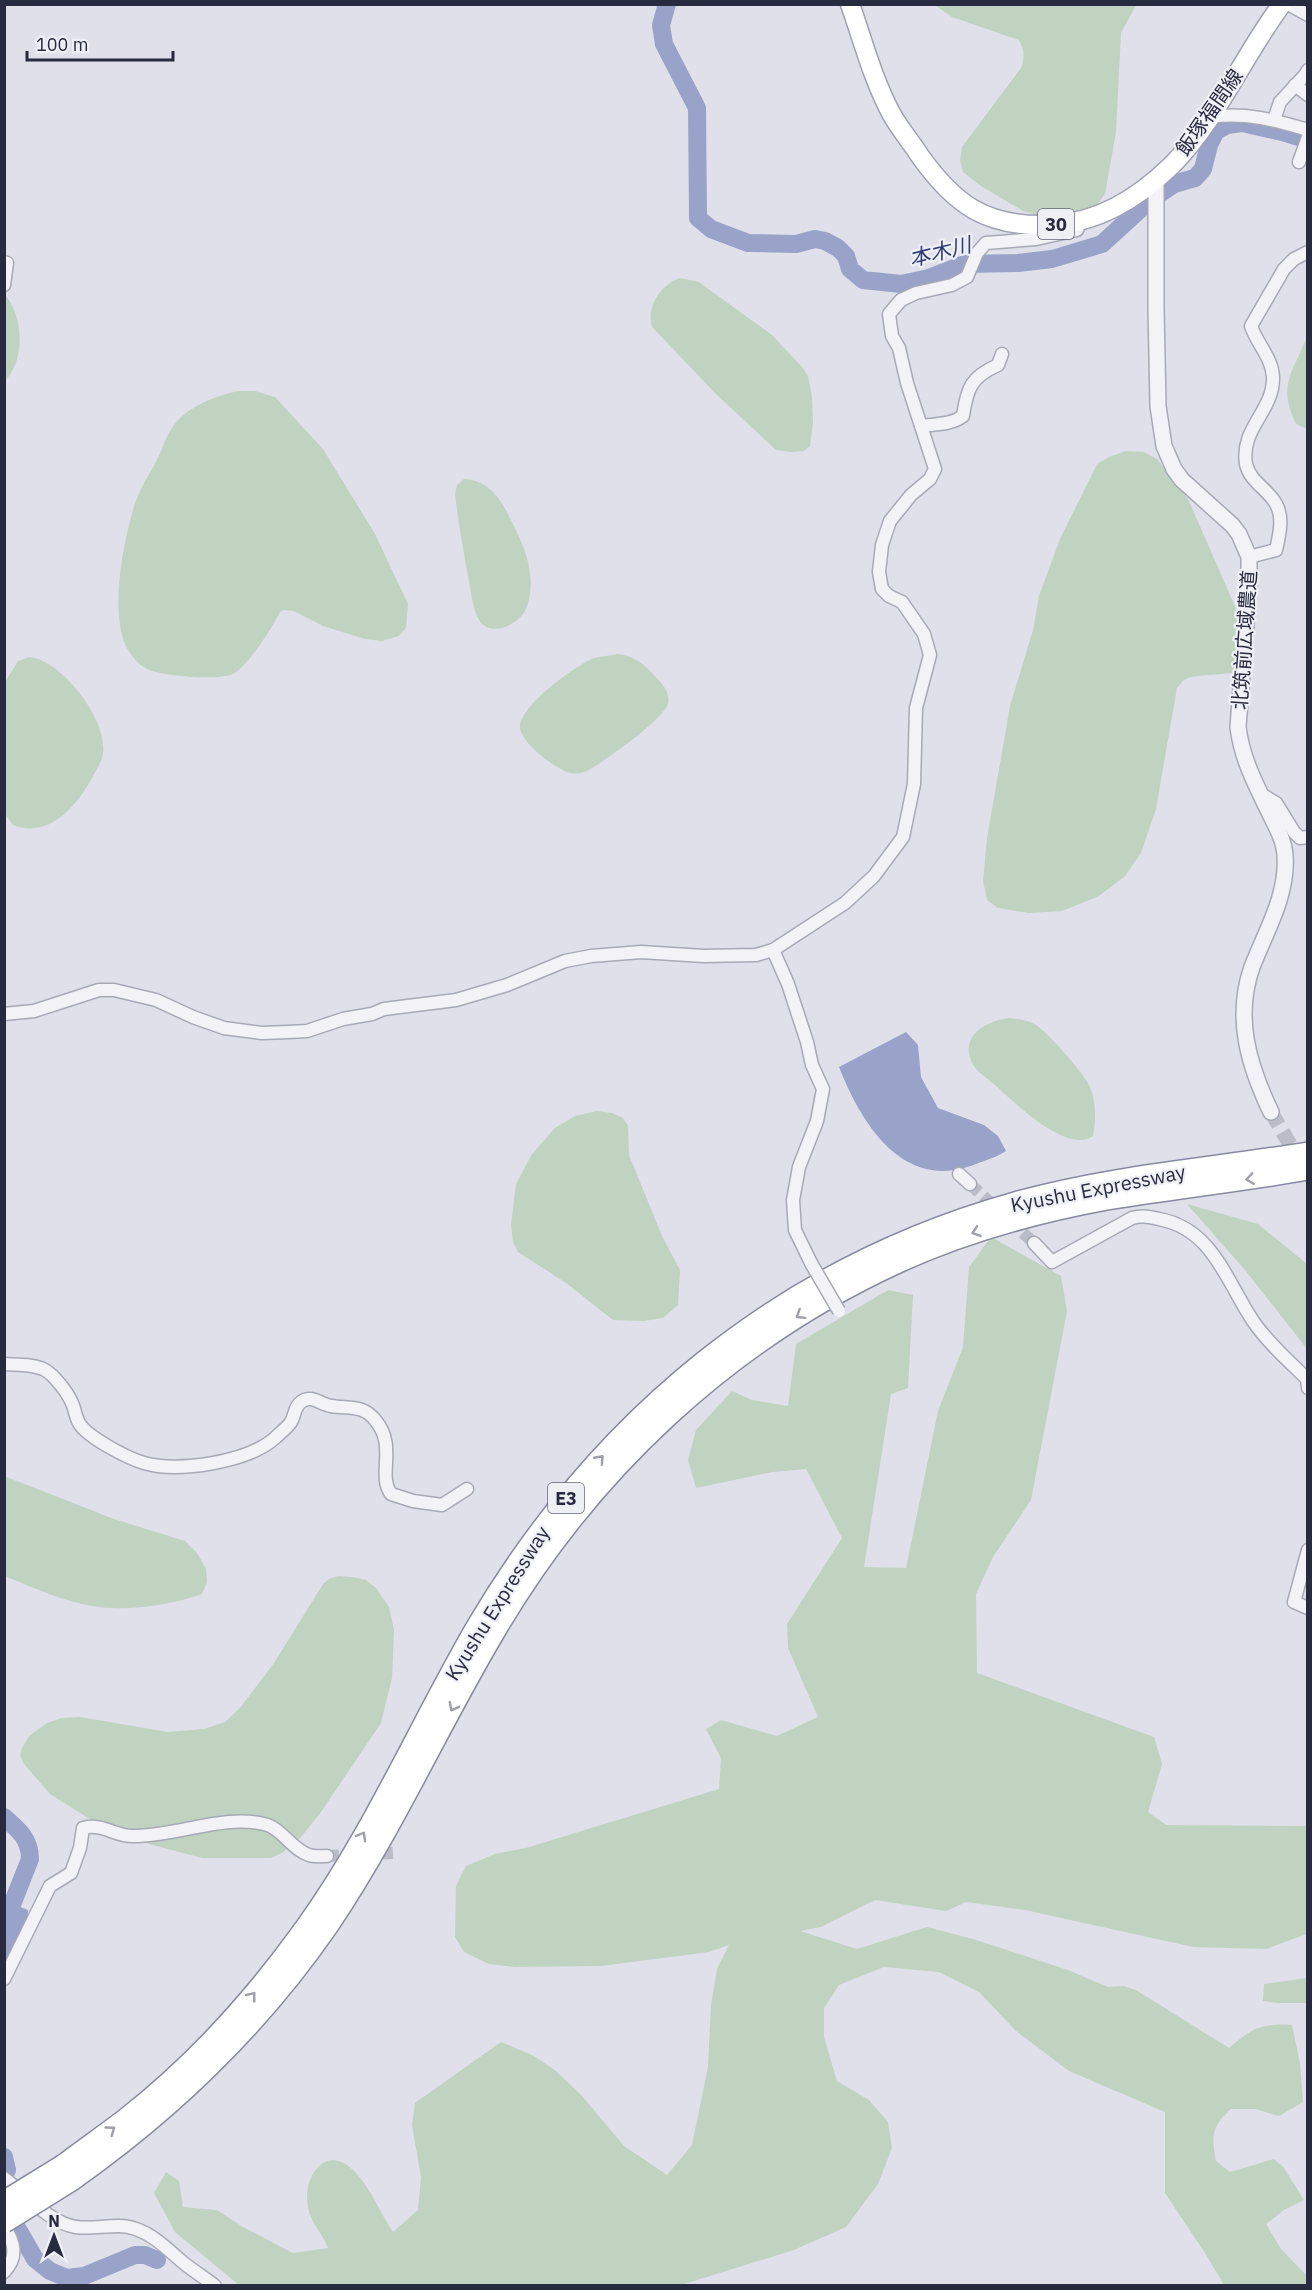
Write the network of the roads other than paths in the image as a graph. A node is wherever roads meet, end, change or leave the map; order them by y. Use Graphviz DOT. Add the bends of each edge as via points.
graph roads {
  1 [pos="850,4"];
  2 [pos="1282,4"];
  3 [pos="1288,4"];
  4 [pos="1308,15"];
  5 [pos="1308,70"];
  6 [pos="1295,85"];
  7 [pos="1308,95"];
  8 [pos="1211,117"];
  9 [pos="1274,120"];
  10 [pos="1308,130"];
  11 [pos="1308,137"];
  12 [pos="1306,150"];
  13 [pos="1299,162"];
  14 [pos="1156,186"];
  15 [pos="1080,222"];
  16 [pos="1308,252"];
  17 [pos="4,262"];
  18 [pos="4,285"];
  19 [pos="1002,354"];
  20 [pos="921,426"];
  21 [pos="1249,557"];
  22 [pos="1261,794"];
  23 [pos="1308,837"];
  24 [pos="772,950"];
  25 [pos="4,1014"];
  26 [pos="1272,1112"];
  27 [pos="1308,1152"];
  28 [pos="1308,1169"];
  29 [pos="959,1174"];
  30 [pos="970,1184"];
  31 [pos="1034,1243"];
  32 [pos="839,1311"];
  33 [pos="4,1364"];
  34 [pos="1308,1388"];
  35 [pos="467,1490"];
  36 [pos="1308,1550"];
  37 [pos="1308,1608"];
  38 [pos="327,1856"];
  39 [pos="4,1979"];
  40 [pos="68,2172"];
  41 [pos="4,2178"];
  42 [pos="4,2202"];
  43 [pos="4,2224"];
  44 [pos="4,2272"];
  45 [pos="215,2286"];
  1 -- 15 [label="main road, 飯塚福間線 / 30" via="892,115 944,187 991,218 1028,224"];
  2 -- 8 [label="main road, 飯塚福間線 / 30"];
  3 -- 4 [label="street"];
  5 -- 6 [label="street"];
  6 -- 7 [label="street"];
  6 -- 9 [label="street" via="1280,102"];
  8 -- 9 [label="street" via="1245,114"];
  8 -- 14 [label="main road, 飯塚福間線 / 30"];
  9 -- 10 [label="street"];
  11 -- 12 [label="street"];
  12 -- 13 [label="street"];
  14 -- 15 [label="main road, 飯塚福間線 / 30"];
  14 -- 21 [label="street, 北筑前広域農道" via="1158,406 1164,446 1178,474 1239,534"];
  15 -- 20 [label="street" via="1077,230 1062,235 986,243 977,252 967,277 952,285 915,293 901,300 889,314 892,336"];
  16 -- 21 [label="street" via="1284,269 1251,326 1273,375 1269,401 1247,440 1246,464 1277,505 1281,522 1276,550"];
  17 -- 18 [label="street"];
  19 -- 20 [label="street" via="998,365 970,383 963,416 948,423"];
  20 -- 24 [label="street" via="935,469 890,521 879,572 882,589 902,602 924,634 930,655 916,708 914,784 903,837 874,876 845,903"];
  21 -- 22 [label="street, 北筑前広域農道" via="1238,727 1240,747"];
  22 -- 23 [label="street" via="1276,803 1293,831"];
  22 -- 26 [label="street, 北筑前広域農道" via="1282,841 1285,863 1278,906 1245,995 1245,1022 1248,1054"];
  24 -- 25 [label="street" via="756,955 640,952 591,956 565,961 507,985 456,1000 384,1008 288,1032 224,1028 156,1000 114,990 99,990 34,1011"];
  24 -- 32 [label="street, bridge" via="788,984 823,1089 817,1121 799,1167 793,1200 795,1230"];
  40 -- 27 [label="highway, Kyushu Expressway / E3, one-way" via="179,2073 244,2007 270,1974 342,1871 478,1626 526,1552 580,1480 671,1389 750,1327 836,1274 950,1224 1068,1190"];
  28 -- 40 [label="highway, Kyushu Expressway / E3, one-way" via="1109,1199 984,1230 849,1286 720,1370 627,1453 547,1551 494,1632 358,1879 255,2019 192,2084 133,2134"];
  29 -- 30 [label="street"];
  31 -- 34 [label="street" via="1052,1262 1132,1218 1142,1215 1175,1222 1208,1247 1225,1269 1253,1322 1307,1379"];
  33 -- 35 [label="street" via="43,1369 72,1401 85,1431 145,1463 183,1467 252,1451 268,1444 288,1425 302,1401 313,1399 329,1406 361,1409 378,1422 387,1449 386,1479 392,1494 442,1505"];
  36 -- 37 [label="street" via="1294,1602"];
  38 -- 39 [label="street" via="310,1856 267,1824 247,1821 131,1836 95,1825 83,1828 71,1873 50,1886"];
  40 -- 42 [label="highway, Kyushu Expressway / E3, bridge"];
  40 -- 43 [label="highway, E3, bridge"];
  41 -- 45 [label="street" via="64,2223 135,2229 156,2239"];
  43 -- 44 [label="street" via="14,2243 10,2266"];
}
